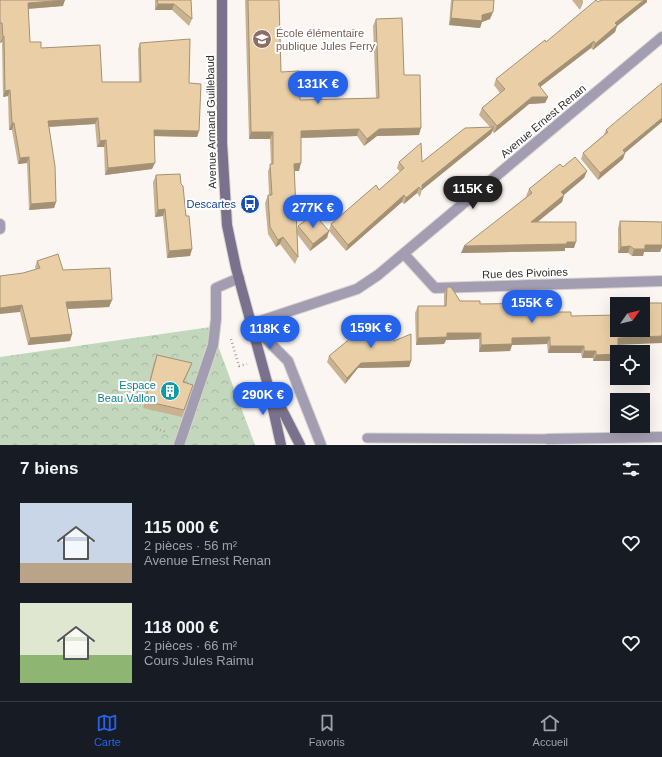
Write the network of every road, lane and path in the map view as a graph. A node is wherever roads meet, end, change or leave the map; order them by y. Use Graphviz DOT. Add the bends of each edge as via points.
graph roads {
  1 [pos="222,0"];
  2 [pos="662,37"];
  3 [pos="404,254"];
  4 [pos="239,278"];
  5 [pos="662,281"];
  6 [pos="251,324"];
  7 [pos="267,382"];
  8 [pos="662,437"];
  9 [pos="367,438"];
  10 [pos="548,439"];
  11 [pos="573,442"];
  12 [pos="180,445"];
  13 [pos="281,445"];
  14 [pos="300,445"];
  15 [pos="321,445"];
  1 -- 4 [label="street, Avenue Armand Guillebaud" via="224,196 227,225"];
  2 -- 3 [label="street, Avenue Ernest Renan"];
  3 -- 5 [label="street, Rue des Pivoines" via="435,288"];
  3 -- 6 [label="street, Avenue Ernest Renan" via="358,289"];
  4 -- 6 [label="street, Avenue Armand Guillebaud"];
  4 -- 12 [label="street" via="216,288 213,345"];
  6 -- 7 [label="street, Avenue Armand Guillebaud"];
  6 -- 15 [label="street" via="288,361"];
  7 -- 13 [label="street, Avenue Armand Guillebaud"];
  7 -- 14 [label="street, Avenue Armand Guillebaud"];
  8 -- 11 [label="street"];
  9 -- 10 [label="lane"];
  10 -- 11 [label="street"];
}
